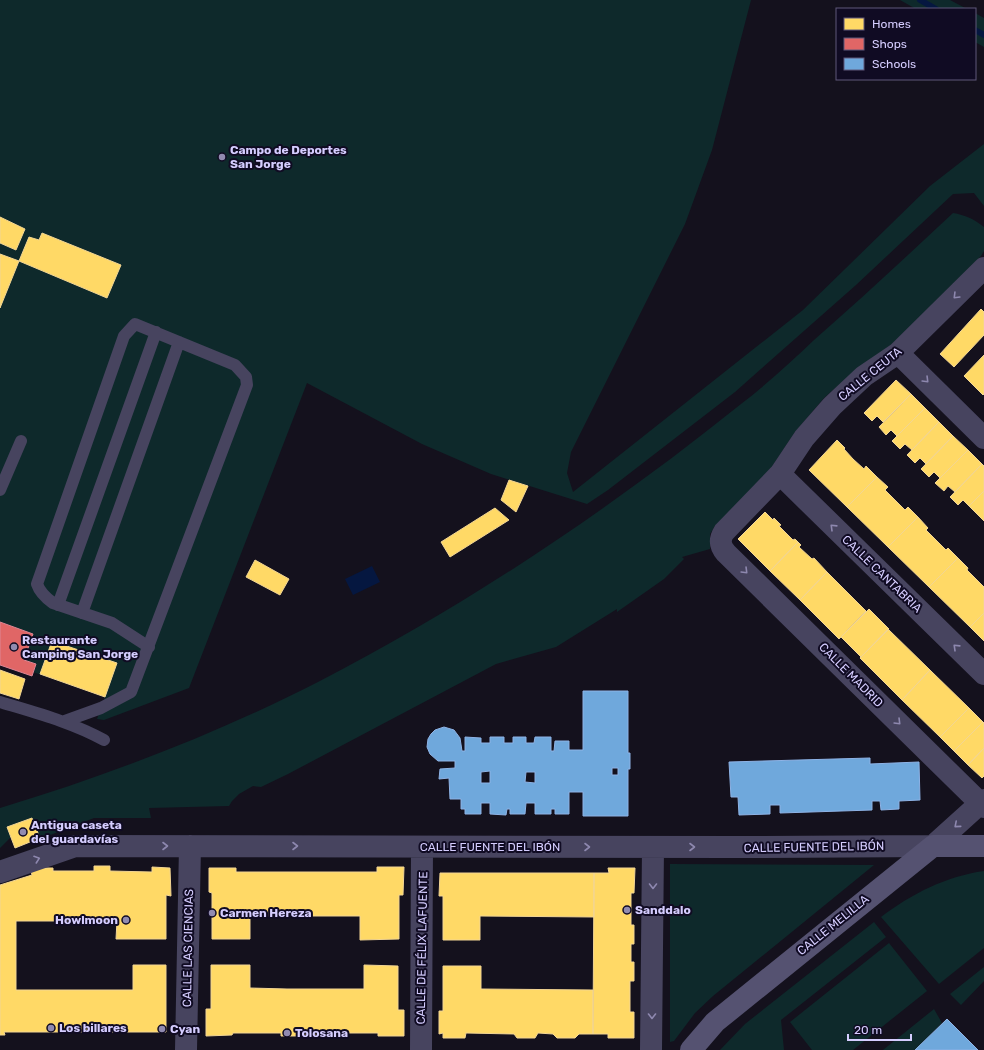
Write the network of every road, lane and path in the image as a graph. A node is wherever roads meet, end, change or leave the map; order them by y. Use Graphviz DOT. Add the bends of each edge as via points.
graph roads {
  1 [pos="984,268"];
  2 [pos="156,332"];
  3 [pos="179,342"];
  4 [pos="898,353"];
  5 [pos="984,438"];
  6 [pos="21,441"];
  7 [pos="780,474"];
  8 [pos="0,490"];
  9 [pos="720,542"];
  10 [pos="58,605"];
  11 [pos="82,613"];
  12 [pos="149,647"];
  13 [pos="984,674"];
  14 [pos="0,702"];
  15 [pos="65,721"];
  16 [pos="104,740"];
  17 [pos="983,803"];
  18 [pos="190,846"];
  19 [pos="932,846"];
  20 [pos="984,846"];
  21 [pos="422,847"];
  22 [pos="653,847"];
  23 [pos="0,872"];
  24 [pos="186,1050"];
  25 [pos="421,1050"];
  26 [pos="652,1050"];
  27 [pos="690,1050"];
  1 -- 4 [label="street, CALLE CEUTA, one-way"];
  2 -- 3 [label="lane"];
  2 -- 10 [label="lane"];
  2 -- 10 [label="lane" via="135,324 124,336 37,584 45,597"];
  3 -- 11 [label="lane"];
  3 -- 12 [label="lane" via="235,365 246,377 247,385"];
  4 -- 5 [label="street, one-way"];
  4 -- 7 [label="street, CALLE CEUTA" via="864,376 832,406 804,438"];
  6 -- 8 [label="lane"];
  7 -- 9 [label="street, CALLE CEUTA" via="724,532"];
  13 -- 7 [label="street, CALLE CANTABRIA, one-way"];
  9 -- 17 [label="street, CALLE MADRID, one-way" via="726,553"];
  10 -- 11 [label="lane"];
  11 -- 12 [label="lane" via="112,623"];
  12 -- 15 [label="lane" via="131,692 101,708"];
  14 -- 15 [label="lane"];
  15 -- 16 [label="lane"];
  17 -- 19 [label="street, CALLE MELILLA, one-way"];
  18 -- 21 [label="street, CALLE FUENTE DEL IBÓN, one-way"];
  23 -- 18 [label="street, CALLE FUENTE DEL IBÓN, one-way" via="75,846"];
  18 -- 24 [label="street, CALLE LAS CIENCIAS"];
  19 -- 20 [label="street, CALLE FUENTE DEL IBÓN"];
  22 -- 19 [label="street, CALLE FUENTE DEL IBÓN, one-way"];
  19 -- 27 [label="street, CALLE MELILLA" via="714,1022"];
  21 -- 22 [label="street, CALLE FUENTE DEL IBÓN, one-way"];
  21 -- 25 [label="street, CALLE DE FÉLIX LAFUENTE"];
  22 -- 26 [label="street, one-way"];
}
